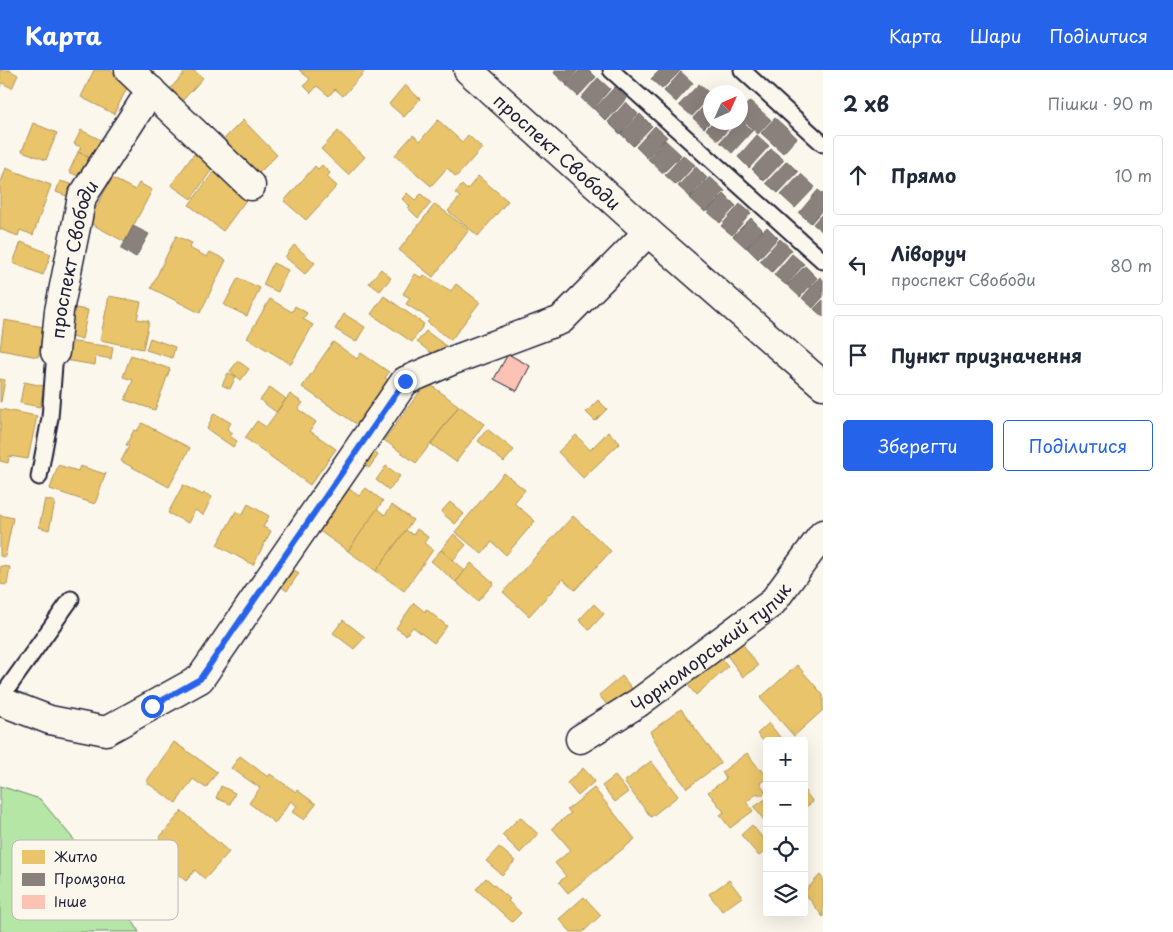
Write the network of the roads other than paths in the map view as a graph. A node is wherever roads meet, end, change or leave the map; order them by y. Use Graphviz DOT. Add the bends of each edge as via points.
graph roads {
  1 [pos="129,70"];
  2 [pos="468,70"];
  3 [pos="611,70"];
  4 [pos="742,70"];
  5 [pos="151,90"];
  6 [pos="823,144"];
  7 [pos="251,186"];
  8 [pos="648,232"];
  9 [pos="823,261"];
  10 [pos="55,352"];
  11 [pos="823,385"];
  12 [pos="39,477"];
  13 [pos="823,534"];
  14 [pos="71,599"];
  15 [pos="0,700"];
  16 [pos="580,739"];
  1 -- 5 [label="street"];
  2 -- 8 [label="street, проспект Свободи"];
  3 -- 9 [label="lane"];
  4 -- 6 [label="lane"];
  5 -- 7 [label="street"];
  5 -- 10 [label="street, проспект Свободи" via="82,197 59,311"];
  8 -- 11 [label="street, проспект Свободи"];
  8 -- 15 [label="street" via="561,320 405,381 200,679 106,731 50,720"];
  10 -- 12 [label="lane, проспект Свободи" via="50,418"];
  13 -- 16 [label="street, Чорноморський тупик" via="772,603 638,704"];
  14 -- 15 [label="lane"];
}
